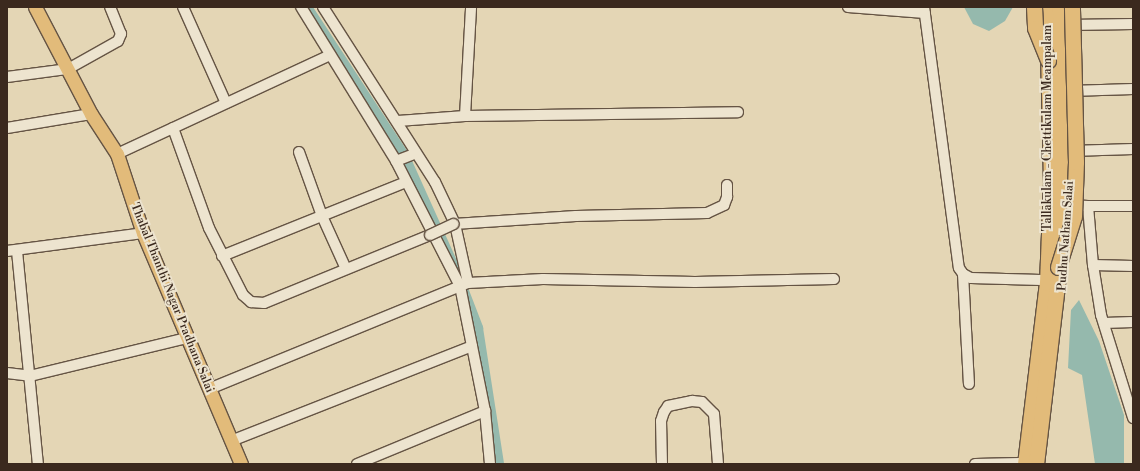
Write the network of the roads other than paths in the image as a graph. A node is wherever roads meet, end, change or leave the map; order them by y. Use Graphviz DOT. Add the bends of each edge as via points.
graph roads {
  1 [pos="35,7"];
  2 [pos="110,7"];
  3 [pos="183,7"];
  4 [pos="301,7"];
  5 [pos="322,7"];
  6 [pos="471,7"];
  7 [pos="848,7"];
  8 [pos="1034,7"];
  9 [pos="1040,7"];
  10 [pos="1047,7"];
  11 [pos="1060,7"];
  12 [pos="1068,7"];
  13 [pos="1072,7"];
  14 [pos="862,8"];
  15 [pos="925,10"];
  16 [pos="1133,24"];
  17 [pos="1069,25"];
  18 [pos="330,55"];
  19 [pos="1048,60"];
  20 [pos="68,69"];
  21 [pos="7,77"];
  22 [pos="1133,89"];
  23 [pos="1070,91"];
  24 [pos="226,103"];
  25 [pos="738,112"];
  26 [pos="92,114"];
  27 [pos="465,116"];
  28 [pos="398,121"];
  29 [pos="7,128"];
  30 [pos="173,128"];
  31 [pos="1133,149"];
  32 [pos="1071,151"];
  33 [pos="299,152"];
  34 [pos="117,154"];
  35 [pos="412,155"];
  36 [pos="398,160"];
  37 [pos="406,182"];
  38 [pos="727,185"];
  39 [pos="1068,205"];
  40 [pos="1088,206"];
  41 [pos="1133,206"];
  42 [pos="322,216"];
  43 [pos="454,224"];
  44 [pos="143,232"];
  45 [pos="12,251"];
  46 [pos="222,256"];
  47 [pos="1094,265"];
  48 [pos="1133,266"];
  49 [pos="1058,267"];
  50 [pos="346,269"];
  51 [pos="963,274"];
  52 [pos="834,279"];
  53 [pos="1041,280"];
  54 [pos="464,284"];
  55 [pos="1133,322"];
  56 [pos="1104,323"];
  57 [pos="187,338"];
  58 [pos="472,346"];
  59 [pos="7,373"];
  60 [pos="30,376"];
  61 [pos="969,384"];
  62 [pos="209,389"];
  63 [pos="485,411"];
  64 [pos="1132,412"];
  65 [pos="231,441"];
  66 [pos="38,464"];
  67 [pos="241,464"];
  68 [pos="357,464"];
  69 [pos="490,464"];
  70 [pos="662,464"];
  71 [pos="718,464"];
  72 [pos="975,464"];
  73 [pos="1022,464"];
  74 [pos="1036,464"];
  75 [pos="1043,464"];
  1 -- 20 [label="main road, Thabal Thanthi Nagar Pradhana Salai"];
  2 -- 20 [label="street" via="121,34 118,41"];
  3 -- 24 [label="street"];
  4 -- 18 [label="street"];
  5 -- 28 [label="street"];
  6 -- 27 [label="street"];
  7 -- 14 [label="street"];
  8 -- 19 [label="highway, bridge" via="1035,28"];
  9 -- 53 [label="main road, Pudhu Natham Salai" via="1044,79"];
  10 -- 19 [label="highway, Tallakulam - Chettikulam Meampalam"];
  11 -- 49 [label="highway, Tallakulam - Chettikulam Meampalam, bridge" via="1062,139"];
  12 -- 17 [label="main road, Pudhu Natham Salai"];
  13 -- 49 [label="highway, bridge" via="1076,162 1074,216"];
  14 -- 15 [label="street"];
  15 -- 51 [label="street" via="956,256"];
  16 -- 17 [label="street"];
  17 -- 23 [label="main road, Pudhu Natham Salai"];
  18 -- 24 [label="street"];
  18 -- 36 [label="street"];
  19 -- 73 [label="highway, Tallakulam - Chettikulam Meampalam" via="1051,182 1047,283"];
  20 -- 21 [label="street"];
  20 -- 26 [label="main road, Thabal Thanthi Nagar Pradhana Salai"];
  22 -- 23 [label="street"];
  23 -- 32 [label="main road, Pudhu Natham Salai"];
  24 -- 30 [label="street"];
  25 -- 27 [label="street"];
  26 -- 29 [label="street"];
  26 -- 34 [label="main road, Thabal Thanthi Nagar Pradhana Salai"];
  27 -- 28 [label="street"];
  28 -- 43 [label="street" via="435,182"];
  30 -- 34 [label="street"];
  30 -- 46 [label="street" via="209,228"];
  31 -- 32 [label="street"];
  32 -- 39 [label="main road, Pudhu Natham Salai"];
  33 -- 42 [label="street"];
  34 -- 44 [label="main road, Thabal Thanthi Nagar Pradhana Salai"];
  35 -- 36 [label="street"];
  36 -- 37 [label="street"];
  37 -- 42 [label="street"];
  37 -- 54 [label="street"];
  38 -- 43 [label="street" via="724,205 707,213 576,216"];
  39 -- 40 [label="street"];
  39 -- 75 [label="main road, Pudhu Natham Salai" via="1063,281"];
  40 -- 41 [label="street"];
  40 -- 47 [label="street"];
  42 -- 46 [label="street"];
  42 -- 50 [label="street"];
  43 -- 50 [label="street, bridge"];
  43 -- 54 [label="street"];
  44 -- 45 [label="street"];
  44 -- 57 [label="main road, Thabal Thanthi Nagar Pradhana Salai"];
  45 -- 60 [label="street"];
  46 -- 50 [label="street" via="243,295 252,302 264,303"];
  47 -- 48 [label="street"];
  47 -- 56 [label="street"];
  49 -- 74 [label="highway, Tallakulam - Chettikulam Meampalam"];
  51 -- 53 [label="street" via="988,280"];
  51 -- 61 [label="street"];
  52 -- 54 [label="street" via="695,282 543,279"];
  53 -- 73 [label="main road, Pudhu Natham Salai"];
  54 -- 58 [label="street"];
  54 -- 62 [label="street"];
  55 -- 56 [label="street"];
  56 -- 64 [label="street"];
  57 -- 60 [label="street"];
  57 -- 62 [label="main road, Thabal Thanthi Nagar Pradhana Salai"];
  58 -- 63 [label="street"];
  58 -- 65 [label="street"];
  59 -- 60 [label="street"];
  60 -- 66 [label="street"];
  62 -- 65 [label="main road, Thabal Thanthi Nagar Pradhana Salai"];
  63 -- 68 [label="street"];
  63 -- 69 [label="street"];
  65 -- 67 [label="main road, Thabal Thanthi Nagar Pradhana Salai"];
  70 -- 71 [label="street" via="661,421 664,412 668,406 692,401 702,402 714,414"];
  72 -- 73 [label="street"];
}
